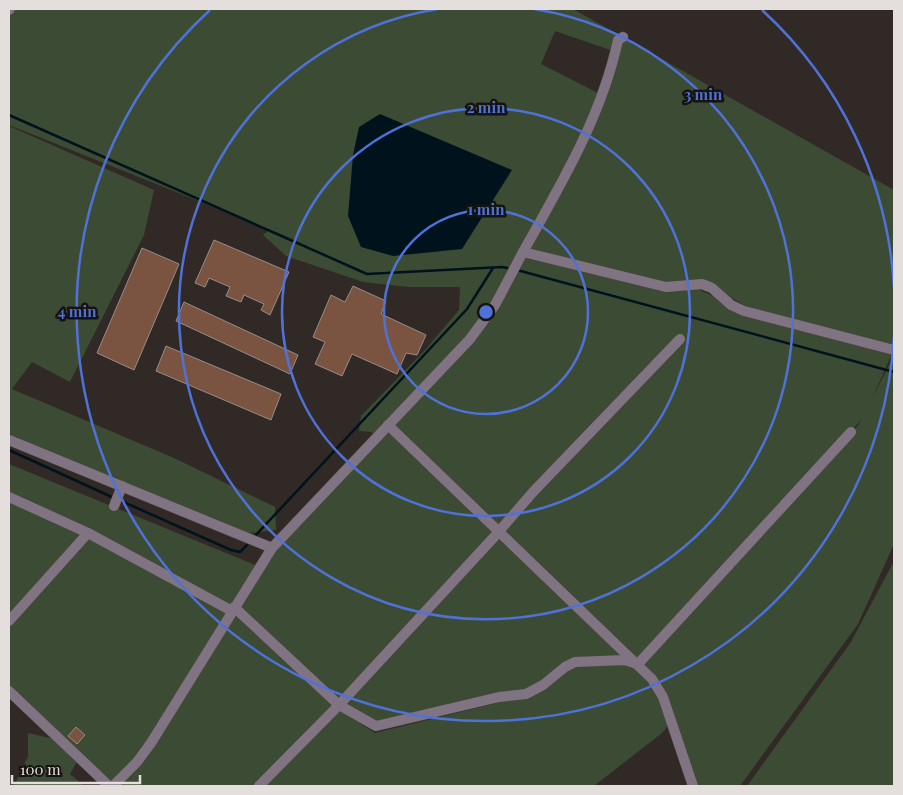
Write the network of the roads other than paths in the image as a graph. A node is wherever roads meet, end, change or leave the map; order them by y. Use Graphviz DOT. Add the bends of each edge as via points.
graph roads {
  1 [pos="623,37"];
  2 [pos="523,252"];
  3 [pos="680,340"];
  4 [pos="894,350"];
  5 [pos="388,424"];
  6 [pos="850,432"];
  7 [pos="9,440"];
  8 [pos="122,486"];
  9 [pos="9,497"];
  10 [pos="114,506"];
  11 [pos="498,530"];
  12 [pos="88,534"];
  13 [pos="272,548"];
  14 [pos="233,609"];
  15 [pos="9,621"];
  16 [pos="638,664"];
  17 [pos="9,691"];
  18 [pos="339,705"];
  19 [pos="111,786"];
  20 [pos="259,786"];
  21 [pos="693,786"];
  1 -- 2 [label="street" via="618,40 601,95 570,167"];
  2 -- 4 [label="street" via="666,287 702,284 744,311"];
  2 -- 5 [label="street" via="486,318 470,339"];
  3 -- 11 [label="street"];
  5 -- 11 [label="street"];
  5 -- 13 [label="street"];
  6 -- 16 [label="street"];
  7 -- 8 [label="street"];
  8 -- 10 [label="street"];
  8 -- 13 [label="street"];
  9 -- 12 [label="street"];
  11 -- 16 [label="street"];
  11 -- 18 [label="street"];
  12 -- 14 [label="street"];
  12 -- 15 [label="street"];
  13 -- 14 [label="street"];
  14 -- 18 [label="street"];
  14 -- 19 [label="street" via="151,743 137,762"];
  16 -- 18 [label="street" via="625,660 575,662 526,694 499,697 376,726"];
  16 -- 21 [label="street" via="658,686 663,697"];
  17 -- 19 [label="street"];
  18 -- 20 [label="street"];
}
